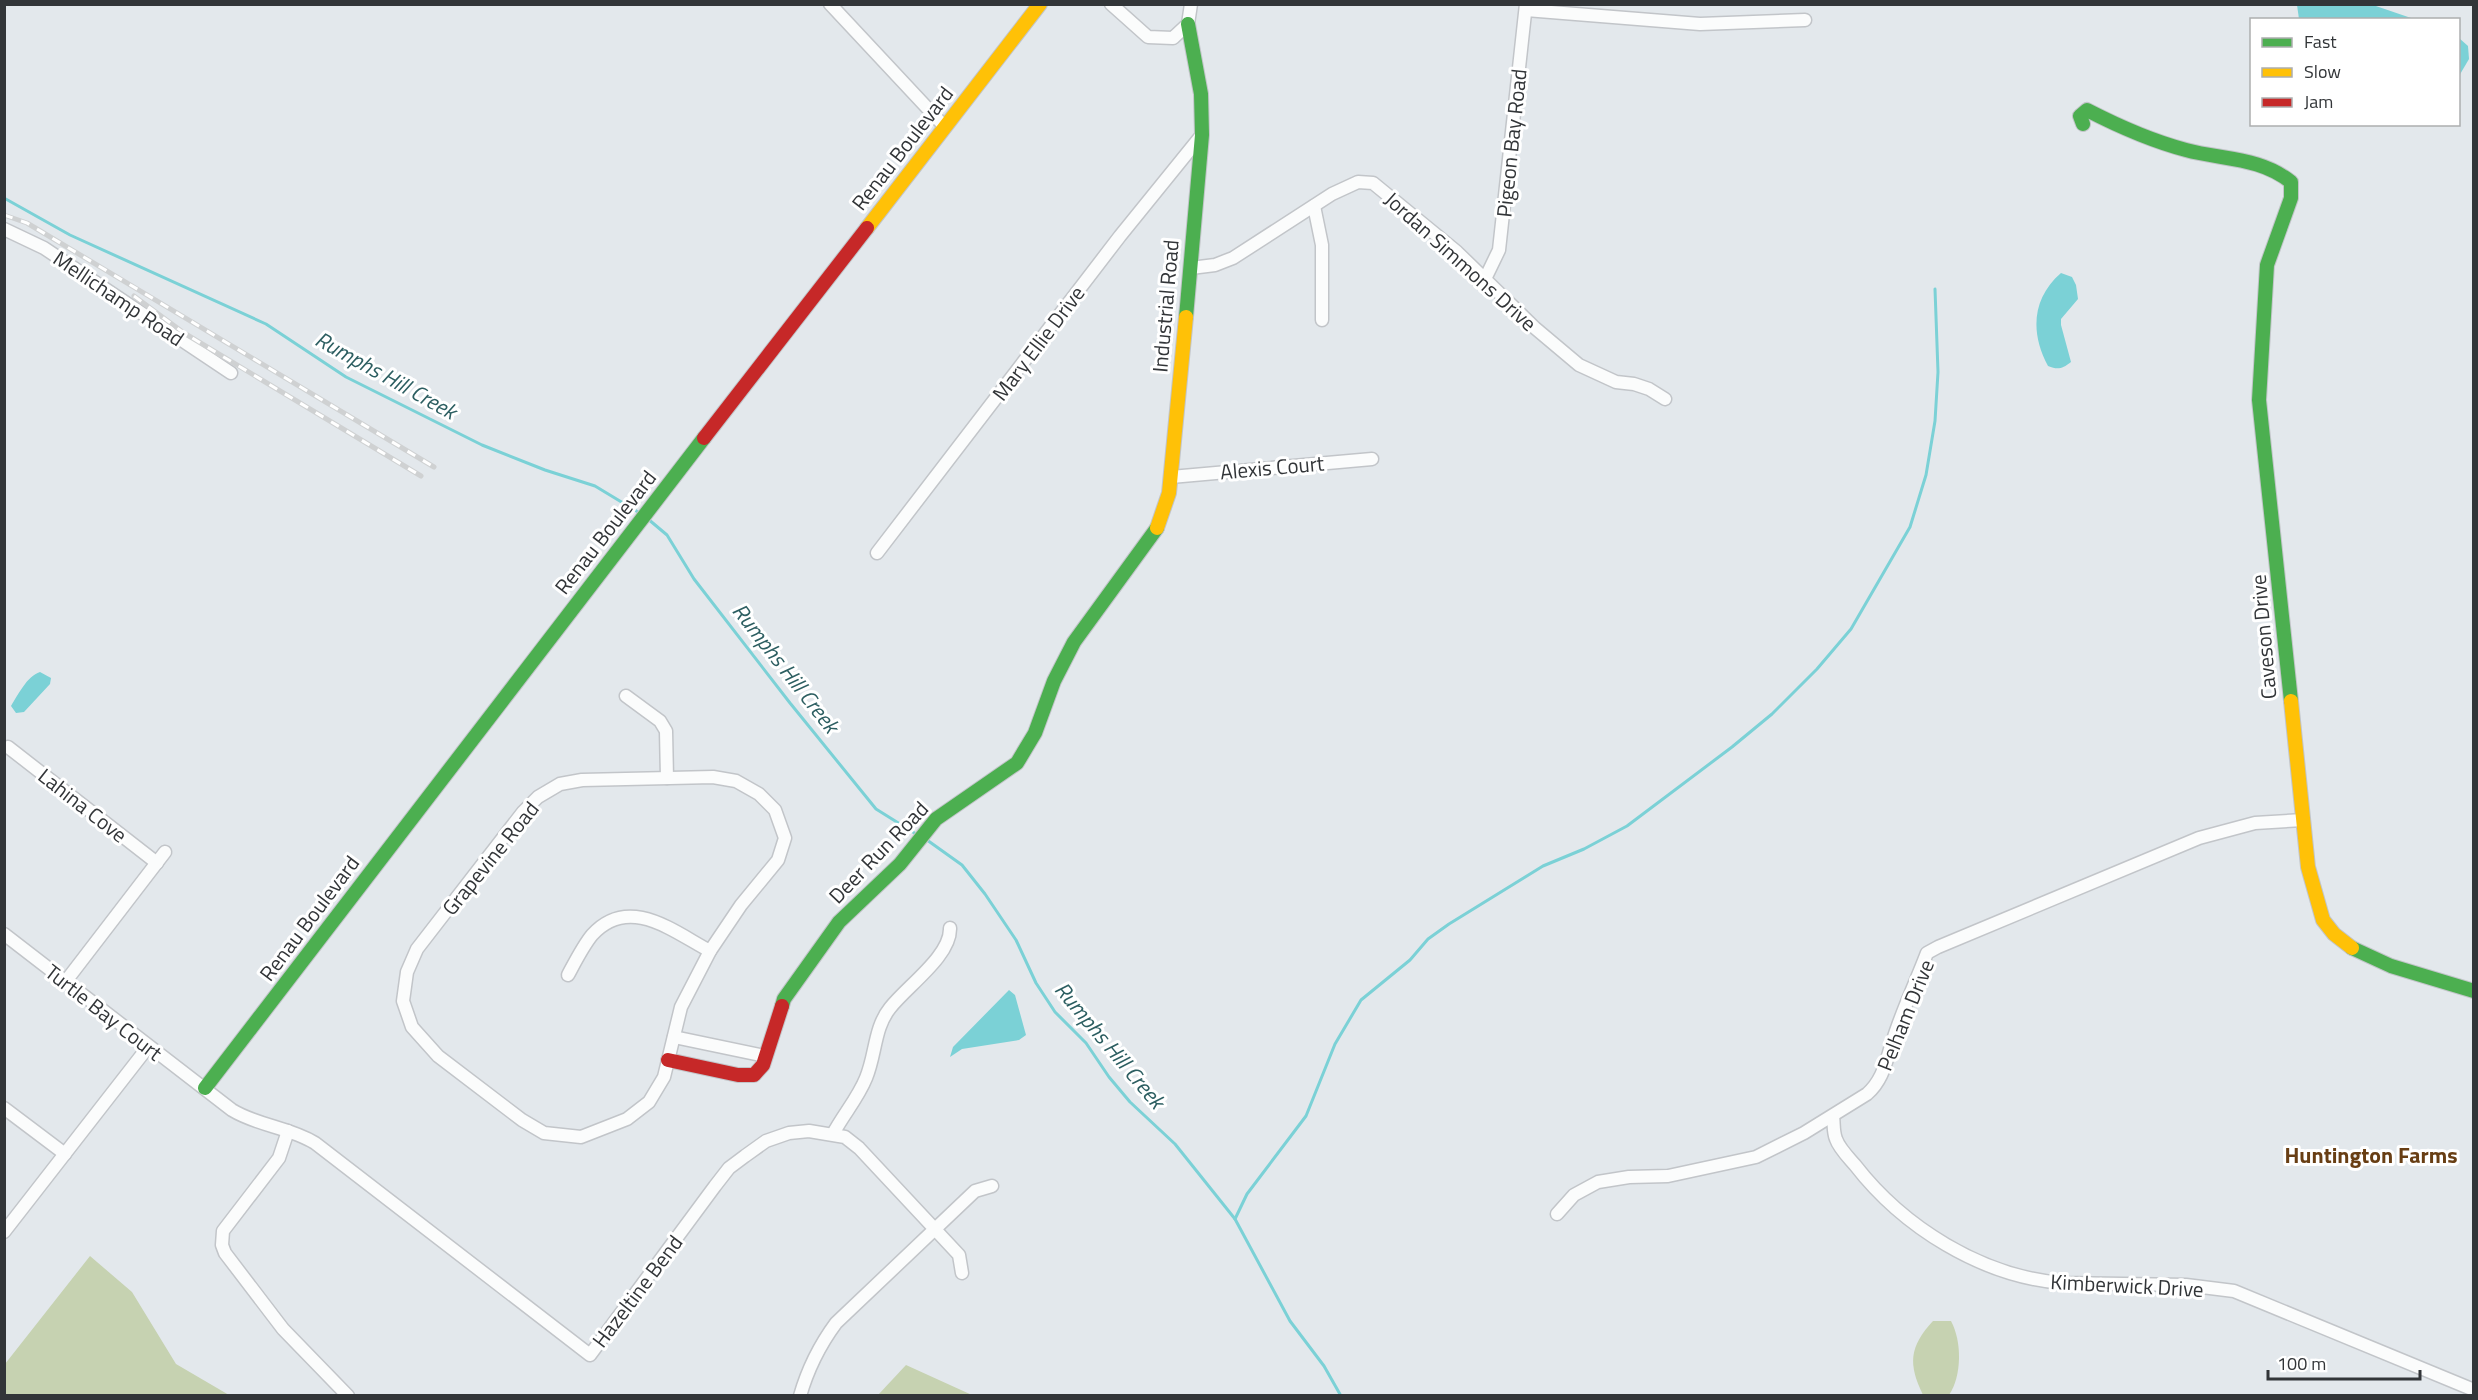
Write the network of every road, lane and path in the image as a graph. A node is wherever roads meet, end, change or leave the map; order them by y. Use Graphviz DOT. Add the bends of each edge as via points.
graph roads {
  1 [pos="830,4"];
  2 [pos="1040,4"];
  3 [pos="1111,4"];
  4 [pos="1191,4"];
  5 [pos="1526,7"];
  6 [pos="1805,20"];
  7 [pos="1188,24"];
  8 [pos="2083,124"];
  9 [pos="945,128"];
  10 [pos="1202,135"];
  11 [pos="1314,206"];
  12 [pos="4,230"];
  13 [pos="1191,268"];
  14 [pos="1485,279"];
  15 [pos="1322,321"];
  16 [pos="231,373"];
  17 [pos="1665,399"];
  18 [pos="1372,459"];
  19 [pos="1171,477"];
  20 [pos="877,553"];
  21 [pos="1122,579"];
  22 [pos="626,696"];
  23 [pos="8,747"];
  24 [pos="667,778"];
  25 [pos="2303,820"];
  26 [pos="950,928"];
  27 [pos="4,934"];
  28 [pos="711,951"];
  29 [pos="568,975"];
  30 [pos="66,981"];
  31 [pos="2474,991"];
  32 [pos="674,1037"];
  33 [pos="148,1047"];
  34 [pos="765,1056"];
  35 [pos="668,1060"];
  36 [pos="205,1088"];
  37 [pos="4,1108"];
  38 [pos="1833,1116"];
  39 [pos="288,1131"];
  40 [pos="833,1134"];
  41 [pos="64,1154"];
  42 [pos="992,1186"];
  43 [pos="1557,1215"];
  44 [pos="934,1227"];
  45 [pos="4,1232"];
  46 [pos="962,1273"];
  47 [pos="2474,1390"];
  48 [pos="348,1395"];
  49 [pos="801,1395"];
  1 -- 9 [label="street"];
  2 -- 9 [label="street, Renau Boulevard"];
  3 -- 7 [label="street" via="1148,38 1173,38"];
  4 -- 7 [label="street, Industrial Road"];
  5 -- 6 [label="street" via="1700,24"];
  5 -- 14 [label="street, Pigeon Bay Road" via="1499,250"];
  7 -- 10 [label="street, Industrial Road" via="1200,94"];
  8 -- 25 [label="street, Caveson Drive" via="2080,116 2087,110 2178,147 2277,170 2291,182 2290,198 2267,265 2259,400"];
  9 -- 36 [label="street, Renau Boulevard"];
  10 -- 13 [label="street, Industrial Road"];
  10 -- 20 [label="street, Mary Ellie Drive"];
  11 -- 13 [label="street, Jordan Simmons Drive" via="1233,258"];
  11 -- 14 [label="street, Jordan Simmons Drive" via="1350,185 1373,183"];
  11 -- 15 [label="street" via="1322,246"];
  12 -- 16 [label="street, Mellichamp Road" via="44,248"];
  13 -- 19 [label="street, Industrial Road"];
  14 -- 17 [label="street, Jordan Simmons Drive" via="1579,365 1616,382 1649,389"];
  18 -- 19 [label="street, Alexis Court"];
  19 -- 21 [label="street, Industrial Road" via="1156,532"];
  21 -- 34 [label="street, Deer Run Road" via="1074,642 1054,681 1035,733 1017,763 936,819 900,864 839,922 784,999"];
  22 -- 24 [label="street" via="660,721 666,731"];
  23 -- 30 [label="street, Lahina Cove" via="161,857"];
  24 -- 28 [label="street, Grapevine Road" via="736,781 776,810 785,838 778,860 741,905"];
  24 -- 35 [label="street, Grapevine Road" via="582,780 560,784 538,797 417,949 407,972 403,1001 412,1027 438,1056 544,1133 581,1137 627,1119 649,1102 664,1077"];
  25 -- 31 [label="street, Caveson Drive" via="2308,867 2324,921 2331,930 2348,946 2378,961"];
  25 -- 38 [label="street, Pelham Drive" via="2255,823 2199,838 1927,953 1875,1087"];
  26 -- 40 [label="street" via="942,952 883,1018 866,1078"];
  27 -- 30 [label="street, Turtle Bay Court"];
  28 -- 29 [label="street" via="646,917 626,916 607,923 592,935"];
  28 -- 32 [label="street, Grapevine Road" via="681,1007"];
  30 -- 33 [label="street, Turtle Bay Court"];
  32 -- 34 [label="street"];
  32 -- 35 [label="street, Grapevine Road"];
  33 -- 36 [label="street, Turtle Bay Court"];
  33 -- 41 [label="street"];
  34 -- 35 [label="street" via="763,1065 749,1076"];
  36 -- 39 [label="street, Hazeltine Bend" via="240,1115"];
  37 -- 41 [label="street"];
  38 -- 43 [label="street, Pelham Drive" via="1756,1157 1668,1176 1598,1182 1574,1195"];
  38 -- 47 [label="street, Kimberwick Drive" via="1835,1138 1869,1184 1917,1227 1998,1269 2052,1282 2186,1285 2234,1291"];
  39 -- 40 [label="street, Hazeltine Bend" via="315,1143 590,1355 729,1168 766,1141 789,1133"];
  39 -- 48 [label="street" via="279,1158 223,1231 222,1245 283,1329"];
  40 -- 44 [label="street, Hazeltine Bend" via="860,1148"];
  41 -- 45 [label="street"];
  42 -- 44 [label="street" via="975,1191"];
  44 -- 46 [label="street, Hazeltine Bend" via="959,1255"];
  44 -- 49 [label="street" via="836,1323 820,1345"];
}
